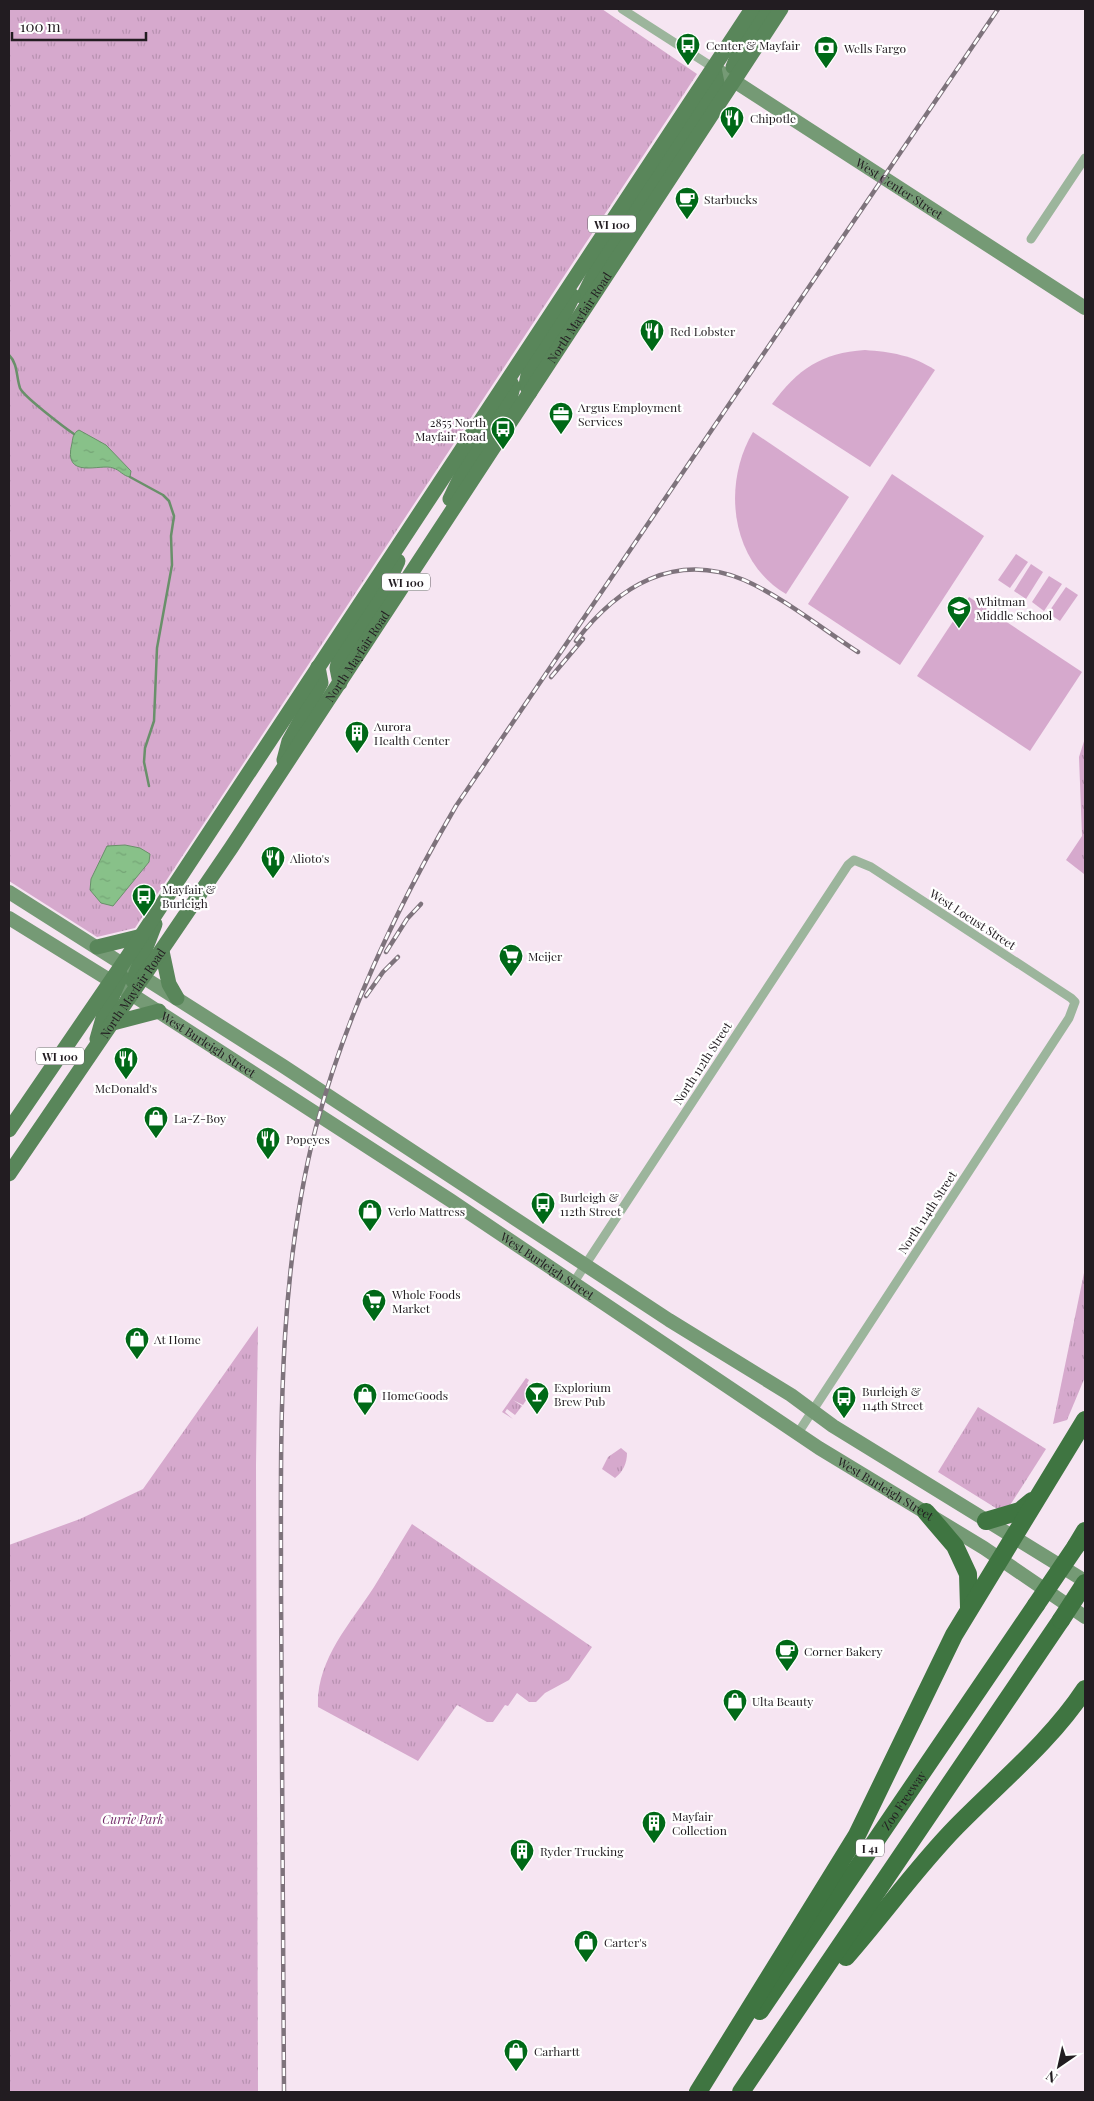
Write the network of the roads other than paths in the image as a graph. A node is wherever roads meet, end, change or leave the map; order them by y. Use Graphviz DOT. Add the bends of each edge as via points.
graph roads {
  1 [pos="622,9"];
  2 [pos="752,9"];
  3 [pos="768,9"];
  4 [pos="781,9"];
  5 [pos="714,68"];
  6 [pos="733,81"];
  7 [pos="1085,158"];
  8 [pos="1031,239"];
  9 [pos="588,260"];
  10 [pos="1085,308"];
  11 [pos="568,334"];
  12 [pos="510,379"];
  13 [pos="530,392"];
  14 [pos="414,523"];
  15 [pos="431,542"];
  16 [pos="318,667"];
  17 [pos="340,683"];
  18 [pos="281,771"];
  19 [pos="854,860"];
  20 [pos="9,892"];
  21 [pos="160,908"];
  22 [pos="9,918"];
  23 [pos="142,936"];
  24 [pos="97,947"];
  25 [pos="162,951"];
  26 [pos="123,963"];
  27 [pos="141,975"];
  28 [pos="115,983"];
  29 [pos="133,994"];
  30 [pos="177,998"];
  31 [pos="1074,1002"];
  32 [pos="159,1011"];
  33 [pos="113,1023"];
  34 [pos="93,1052"];
  35 [pos="9,1130"];
  36 [pos="9,1174"];
  37 [pos="585,1264"];
  38 [pos="574,1282"];
  39 [pos="813,1411"];
  40 [pos="1085,1420"];
  41 [pos="798,1433"];
  42 [pos="1036,1498"];
  43 [pos="926,1512"];
  44 [pos="986,1521"];
  45 [pos="1085,1531"];
  46 [pos="1014,1536"];
  47 [pos="999,1559"];
  48 [pos="1085,1582"];
  49 [pos="969,1608"];
  50 [pos="1085,1617"];
  51 [pos="1085,1689"];
  52 [pos="796,2014"];
  53 [pos="698,2092"];
  54 [pos="704,2092"];
  55 [pos="741,2092"];
  1 -- 5 [label="street"];
  2 -- 5 [label="main road, North Mayfair Road / WI 100"];
  3 -- 6 [label="main road" via="737,57 732,70"];
  4 -- 6 [label="main road, North Mayfair Road / WI 100"];
  5 -- 6 [label="main road, West Center Street"];
  5 -- 9 [label="main road, North Mayfair Road / WI 100"];
  5 -- 11 [label="main road" via="717,83 713,93 600,262"];
  6 -- 10 [label="main road, West Center Street"];
  6 -- 11 [label="main road, North Mayfair Road / WI 100"];
  7 -- 8 [label="street"];
  9 -- 12 [label="main road, North Mayfair Road / WI 100"];
  9 -- 13 [label="main road" via="562,321 529,370 526,385"];
  11 -- 13 [label="main road, North Mayfair Road / WI 100"];
  12 -- 14 [label="main road, North Mayfair Road / WI 100"];
  12 -- 15 [label="main road" via="513,387 509,402 464,470"];
  13 -- 15 [label="main road, North Mayfair Road / WI 100"];
  14 -- 16 [label="main road, North Mayfair Road / WI 100"];
  14 -- 17 [label="main road" via="384,591 339,660"];
  15 -- 17 [label="main road, North Mayfair Road / WI 100"];
  16 -- 18 [label="main road" via="321,683 289,741"];
  16 -- 21 [label="main road, North Mayfair Road / WI 100"];
  17 -- 18 [label="main road, North Mayfair Road / WI 100"];
  18 -- 25 [label="main road, North Mayfair Road / WI 100"];
  19 -- 31 [label="street, West Locust Street" via="871,867"];
  19 -- 37 [label="street, North 112th Street" via="848,864"];
  20 -- 24 [label="main road, West Burleigh Street"];
  21 -- 23 [label="main road, North Mayfair Road / WI 100"];
  21 -- 27 [label="main road"];
  22 -- 28 [label="main road, West Burleigh Street"];
  23 -- 24 [label="main road"];
  23 -- 26 [label="main road, North Mayfair Road / WI 100"];
  24 -- 26 [label="main road, West Burleigh Street"];
  25 -- 27 [label="main road, North Mayfair Road / WI 100"];
  25 -- 30 [label="main road" via="169,984"];
  26 -- 27 [label="main road, West Burleigh Street"];
  26 -- 28 [label="main road"];
  27 -- 29 [label="main road"];
  27 -- 30 [label="main road, West Burleigh Street"];
  28 -- 29 [label="main road, West Burleigh Street"];
  28 -- 34 [label="main road"];
  28 -- 35 [label="main road, North Mayfair Road / WI 100"];
  29 -- 32 [label="main road, West Burleigh Street"];
  29 -- 33 [label="main road, North Mayfair Road / WI 100"];
  30 -- 37 [label="main road, West Burleigh Street"];
  31 -- 39 [label="street, North 114th Street" via="1069,1018"];
  32 -- 33 [label="main road"];
  32 -- 38 [label="main road, West Burleigh Street"];
  33 -- 34 [label="main road, North Mayfair Road / WI 100"];
  34 -- 36 [label="main road, North Mayfair Road / WI 100"];
  37 -- 38 [label="street, North 112th Street"];
  37 -- 39 [label="main road, West Burleigh Street"];
  38 -- 41 [label="main road, West Burleigh Street"];
  39 -- 41 [label="street, North 114th Street"];
  39 -- 44 [label="main road, West Burleigh Street"];
  40 -- 42 [label="highway"];
  41 -- 43 [label="main road, West Burleigh Street"];
  42 -- 44 [label="highway" via="1020,1511"];
  42 -- 46 [label="highway"];
  43 -- 47 [label="main road, West Burleigh Street"];
  43 -- 49 [label="highway" via="955,1546 968,1574"];
  44 -- 46 [label="main road, West Burleigh Street"];
  45 -- 54 [label="highway, Zoo Freeway / I 41, bridge"];
  46 -- 47 [label="highway"];
  46 -- 48 [label="main road, West Burleigh Street"];
  47 -- 49 [label="highway"];
  47 -- 50 [label="main road, West Burleigh Street"];
  48 -- 52 [label="highway, I 41, bridge"];
  49 -- 53 [label="highway" via="857,1835"];
  51 -- 52 [label="highway" via="1073,1708 1033,1752 923,1862"];
  52 -- 55 [label="highway, I 41"];
}
